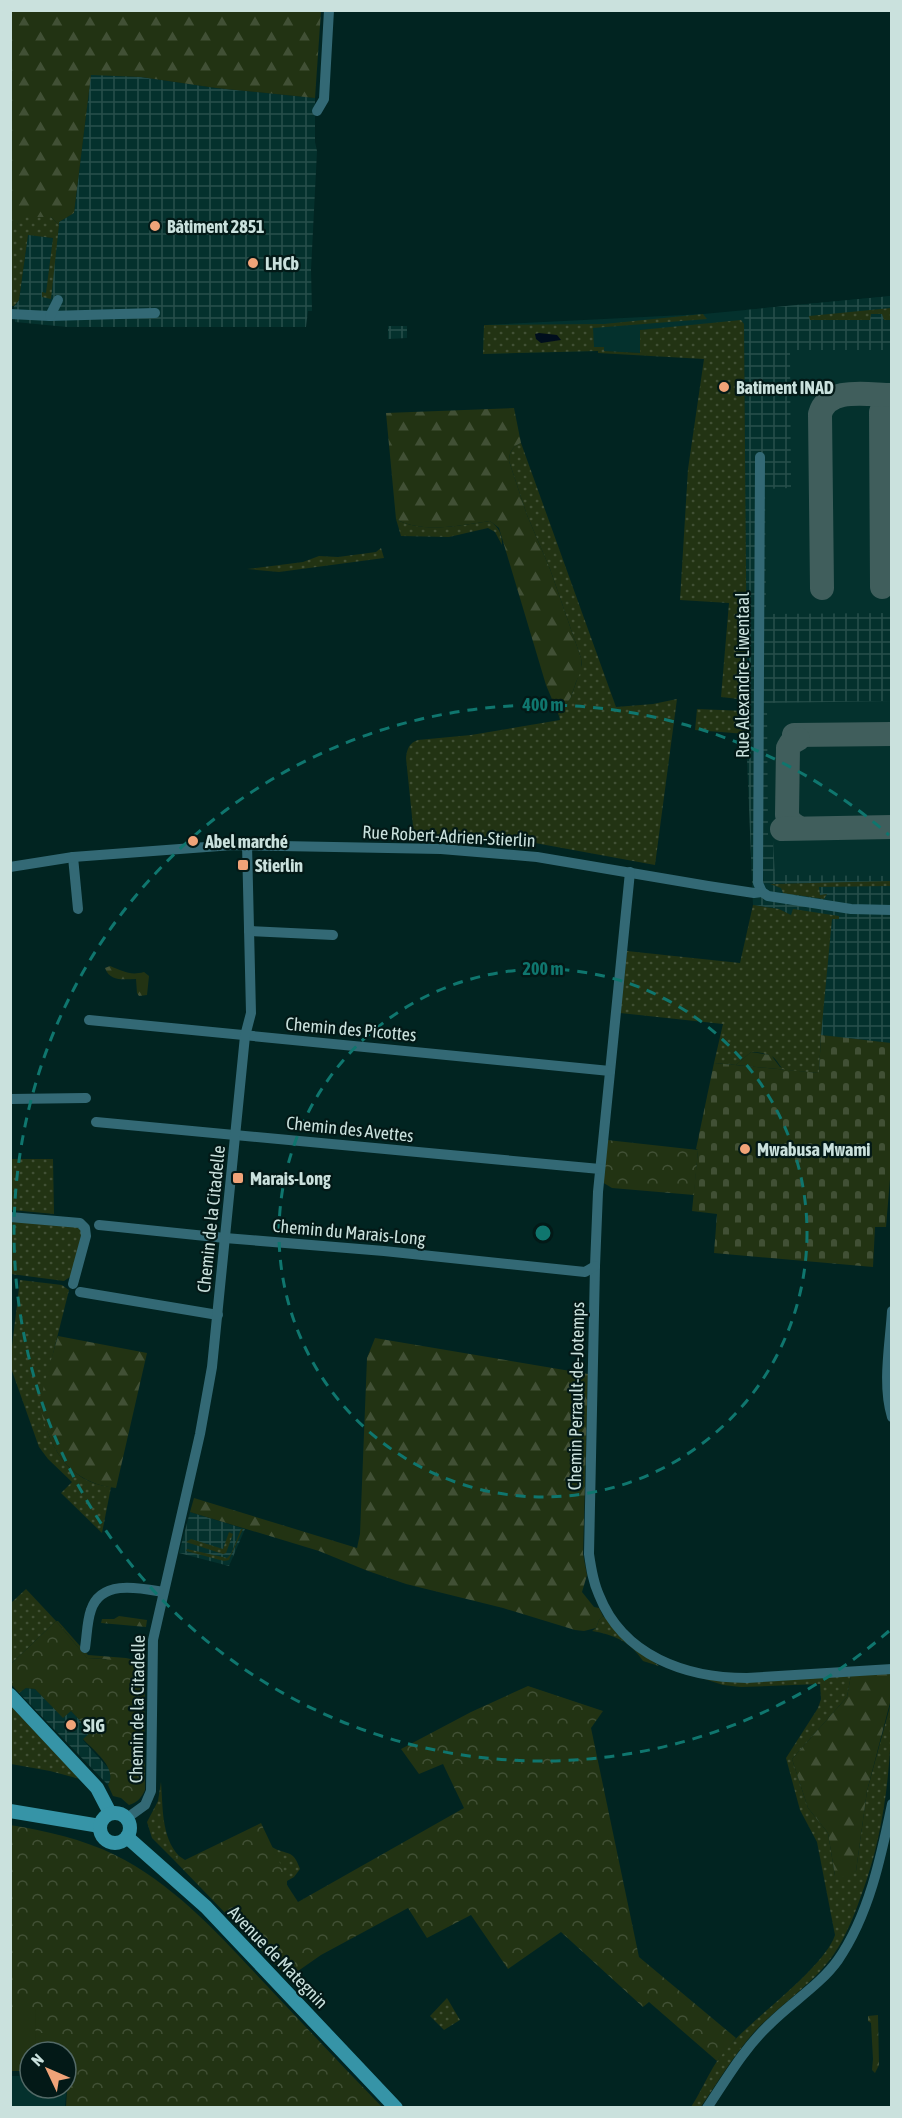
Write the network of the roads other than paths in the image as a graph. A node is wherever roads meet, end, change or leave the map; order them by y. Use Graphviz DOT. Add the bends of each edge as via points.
graph roads {
  1 [pos="329,10"];
  2 [pos="317,111"];
  3 [pos="58,300"];
  4 [pos="155,313"];
  5 [pos="10,314"];
  6 [pos="50,316"];
  7 [pos="760,457"];
  8 [pos="247,844"];
  9 [pos="73,857"];
  10 [pos="10,867"];
  11 [pos="630,872"];
  12 [pos="762,892"];
  13 [pos="78,909"];
  14 [pos="891,910"];
  15 [pos="249,931"];
  16 [pos="333,935"];
  17 [pos="89,1020"];
  18 [pos="246,1036"];
  19 [pos="610,1071"];
  20 [pos="86,1098"];
  21 [pos="10,1099"];
  22 [pos="96,1122"];
  23 [pos="236,1135"];
  24 [pos="600,1169"];
  25 [pos="10,1216"];
  26 [pos="99,1225"];
  27 [pos="225,1238"];
  28 [pos="595,1266"];
  29 [pos="891,1311"];
  30 [pos="218,1315"];
  31 [pos="891,1417"];
  32 [pos="163,1592"];
  33 [pos="85,1647"];
  34 [pos="891,1669"];
  35 [pos="10,1695"];
  36 [pos="891,1804"];
  37 [pos="10,1811"];
  38 [pos="110,1813"];
  39 [pos="127,1818"];
  40 [pos="100,1826"];
  41 [pos="128,1837"];
  42 [pos="396,2108"];
  43 [pos="707,2108"];
  1 -- 2 [label="street" via="324,99"];
  3 -- 6 [label="street"];
  4 -- 6 [label="street"];
  5 -- 6 [label="street"];
  7 -- 12 [label="street, Rue Alexandre-Liwentaal" via="758,883"];
  8 -- 9 [label="street, Rue Robert-Adrien-Stierlin"];
  8 -- 11 [label="street, Rue Robert-Adrien-Stierlin" via="490,852"];
  8 -- 15 [label="street, Chemin de la Citadelle"];
  9 -- 10 [label="street, Rue Robert-Adrien-Stierlin"];
  9 -- 13 [label="street"];
  11 -- 12 [label="street, Rue Robert-Adrien-Stierlin"];
  11 -- 19 [label="street, Chemin Perrault-de-Jotemps"];
  12 -- 14 [label="street, Rue Robert-Adrien-Stierlin" via="851,909"];
  15 -- 16 [label="street"];
  15 -- 18 [label="street, Chemin de la Citadelle" via="251,1013"];
  17 -- 18 [label="street, Chemin des Picottes"];
  18 -- 19 [label="street, Chemin des Picottes"];
  18 -- 23 [label="street, Chemin de la Citadelle"];
  19 -- 24 [label="street, Chemin Perrault-de-Jotemps"];
  20 -- 21 [label="street"];
  22 -- 23 [label="street, Chemin des Avettes"];
  23 -- 24 [label="street, Chemin des Avettes"];
  23 -- 27 [label="street, Chemin de la Citadelle"];
  24 -- 28 [label="street, Chemin Perrault-de-Jotemps"];
  25 -- 30 [label="street" via="80,1223 85,1228 87,1236 76,1288"];
  26 -- 27 [label="street, Chemin du Marais-Long"];
  27 -- 28 [label="street, Chemin du Marais-Long" via="585,1272"];
  27 -- 30 [label="street, Chemin de la Citadelle"];
  28 -- 34 [label="street, Chemin Perrault-de-Jotemps" via="589,1554 599,1595 617,1625 661,1662 728,1678"];
  29 -- 31 [label="street"];
  30 -- 32 [label="street, Chemin de la Citadelle" via="204,1414"];
  32 -- 33 [label="street" via="130,1587 107,1591 91,1609"];
  32 -- 39 [label="street, Chemin de la Citadelle" via="152,1649 151,1791 145,1805"];
  35 -- 38 [label="main road" via="98,1788"];
  36 -- 43 [label="street" via="872,1882 841,1955 751,2044"];
  37 -- 40 [label="main road"];
  38 -- 39 [label="main road" via="121,1813"];
  38 -- 40 [label="main road"];
  39 -- 41 [label="main road" via="131,1828"];
  40 -- 41 [label="main road" via="101,1835 108,1842 120,1843"];
  41 -- 42 [label="main road, Avenue de Mategnin" via="213,1915"];
}
